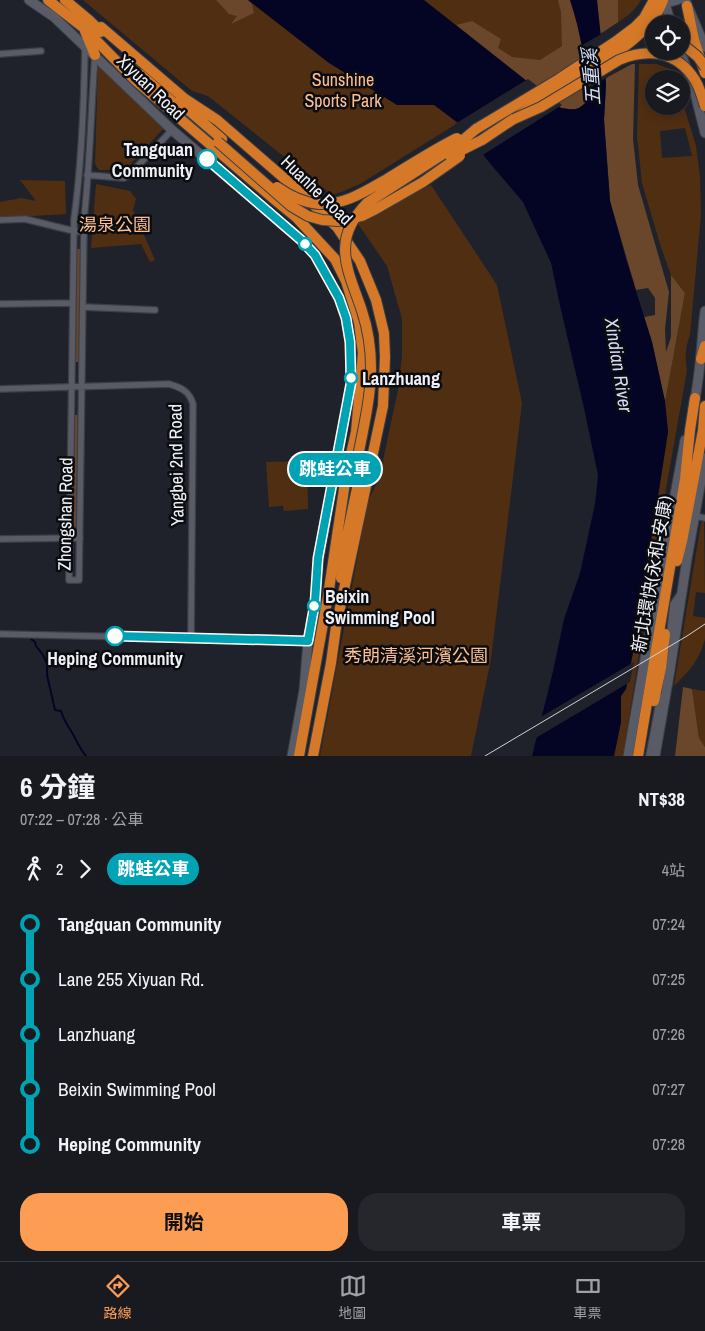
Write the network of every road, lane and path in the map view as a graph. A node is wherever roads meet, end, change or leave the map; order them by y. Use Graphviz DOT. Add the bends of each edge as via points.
graph roads {
  1 [pos="28,0"];
  2 [pos="48,0"];
  3 [pos="65,0"];
  4 [pos="71,0"];
  5 [pos="654,0"];
  6 [pos="677,0"];
  7 [pos="664,1"];
  8 [pos="686,3"];
  9 [pos="77,10"];
  10 [pos="668,15"];
  11 [pos="84,28"];
  12 [pos="645,34"];
  13 [pos="91,38"];
  14 [pos="705,47"];
  15 [pos="41,51"];
  16 [pos="690,51"];
  17 [pos="0,54"];
  18 [pos="95,56"];
  19 [pos="115,59"];
  20 [pos="683,60"];
  21 [pos="705,67"];
  22 [pos="705,73"];
  23 [pos="514,106"];
  24 [pos="705,106"];
  25 [pos="514,119"];
  26 [pos="217,120"];
  27 [pos="476,129"];
  28 [pos="172,130"];
  29 [pos="705,133"];
  30 [pos="220,140"];
  31 [pos="482,140"];
  32 [pos="80,175"];
  33 [pos="89,176"];
  34 [pos="0,220"];
  35 [pos="74,231"];
  36 [pos="84,232"];
  37 [pos="73,303"];
  38 [pos="0,304"];
  39 [pos="83,307"];
  40 [pos="155,310"];
  41 [pos="705,311"];
  42 [pos="705,346"];
  43 [pos="701,359"];
  44 [pos="72,387"];
  45 [pos="82,387"];
  46 [pos="0,390"];
  47 [pos="695,398"];
  48 [pos="705,406"];
  49 [pos="704,427"];
  50 [pos="705,458"];
  51 [pos="356,478"];
  52 [pos="695,516"];
  53 [pos="705,518"];
  54 [pos="80,538"];
  55 [pos="0,539"];
  56 [pos="69,539"];
  57 [pos="682,541"];
  58 [pos="686,559"];
  59 [pos="681,593"];
  60 [pos="328,596"];
  61 [pos="336,627"];
  62 [pos="0,634"];
  63 [pos="191,638"];
  64 [pos="308,641"];
  65 [pos="292,756"];
  66 [pos="299,756"];
  67 [pos="313,756"];
  68 [pos="628,756"];
  69 [pos="634,756"];
  70 [pos="638,756"];
  71 [pos="642,756"];
  72 [pos="649,756"];
  73 [pos="655,756"];
  1 -- 13 [label="main road"];
  2 -- 11 [label="highway, Huanhe Road"];
  3 -- 9 [label="highway, Huanhe Road"];
  4 -- 26 [label="highway"];
  5 -- 23 [label="highway" via="644,18 629,32"];
  6 -- 7 [label="main road"];
  7 -- 10 [label="main road"];
  7 -- 25 [label="highway, bridge" via="643,31"];
  8 -- 14 [label="main road"];
  8 -- 22 [label="highway"];
  9 -- 11 [label="highway"];
  9 -- 13 [label="highway, Huanhe Road"];
  11 -- 13 [label="highway, Huanhe Road"];
  12 -- 23 [label="highway" via="627,36 596,48 531,90"];
  13 -- 18 [label="highway"];
  13 -- 19 [label="highway, Huanhe Road"];
  13 -- 26 [label="highway, Huanhe Road" via="101,28 185,99"];
  13 -- 30 [label="highway" via="143,71"];
  13 -- 32 [label="street, Zhongshan Road"];
  15 -- 17 [label="street"];
  16 -- 21 [label="highway, bridge"];
  18 -- 28 [label="main road, Xiyuan Road"];
  18 -- 33 [label="street, Zhongshan Road"];
  19 -- 30 [label="highway" via="141,75"];
  19 -- 60 [label="highway, Huanhe Road" via="136,81 297,218 335,259 344,276 359,322 363,353 356,432"];
  20 -- 29 [label="main road"];
  23 -- 27 [label="highway"];
  24 -- 25 [label="highway, bridge" via="689,71 670,58 648,52 619,60"];
  25 -- 31 [label="highway"];
  26 -- 61 [label="highway, Huanhe Road" via="337,227 360,262 376,300 384,332 383,406"];
  27 -- 30 [label="highway, bridge" via="353,198 329,204 308,202 285,192"];
  27 -- 51 [label="highway, bridge" via="367,203 358,212 346,236 348,273 366,325 371,368"];
  28 -- 33 [label="street" via="124,178"];
  28 -- 64 [label="main road, Xiyuan Road" via="315,255 339,298 346,318 351,383 318,558"];
  30 -- 31 [label="highway, bridge" via="291,206 308,216 338,221 376,209 423,182"];
  31 -- 51 [label="highway, bridge" via="439,162 380,200 366,212 352,234 350,255 373,331 376,358 372,407"];
  32 -- 33 [label="street"];
  32 -- 35 [label="street, Zhongshan Road"];
  33 -- 36 [label="street, Zhongshan Road"];
  34 -- 35 [label="street" via="25,219"];
  35 -- 36 [label="street"];
  35 -- 37 [label="street, Zhongshan Road"];
  36 -- 39 [label="street, Zhongshan Road"];
  37 -- 38 [label="street"];
  37 -- 44 [label="street, Zhongshan Road"];
  39 -- 40 [label="street"];
  39 -- 45 [label="street, Zhongshan Road"];
  41 -- 43 [label="main road"];
  42 -- 43 [label="highway"];
  43 -- 47 [label="main road"];
  44 -- 45 [label="street, Yangbei 2nd Road"];
  44 -- 46 [label="street, Yangbei 2nd Road"];
  44 -- 56 [label="street, Zhongshan Road"];
  45 -- 54 [label="street, Zhongshan Road"];
  45 -- 63 [label="street, Yangbei 2nd Road" via="169,384 191,396"];
  47 -- 68 [label="main road" via="681,459"];
  47 -- 69 [label="street"];
  47 -- 70 [label="highway, 新北環快(永和-安康)" via="685,479"];
  48 -- 49 [label="highway, 新北環快(永和-安康)"];
  49 -- 57 [label="highway, 新北環快(永和-安康)"];
  50 -- 52 [label="main road"];
  51 -- 60 [label="highway"];
  51 -- 61 [label="highway"];
  52 -- 53 [label="street"];
  52 -- 58 [label="main road"];
  54 -- 56 [label="street"];
  54 -- 56 [label="street, Zhongshan Road" via="79,580 69,580"];
  55 -- 56 [label="street"];
  57 -- 58 [label="highway"];
  57 -- 71 [label="highway, 新北環快(永和-安康)" via="661,668"];
  58 -- 59 [label="main road"];
  59 -- 72 [label="street" via="674,604"];
  59 -- 73 [label="main road"];
  60 -- 66 [label="highway, Huanhe Road"];
  61 -- 67 [label="highway, Huanhe Road"];
  62 -- 63 [label="street"];
  63 -- 64 [label="street"];
  64 -- 65 [label="main road, Xiyuan Road" via="304,690"];
}
